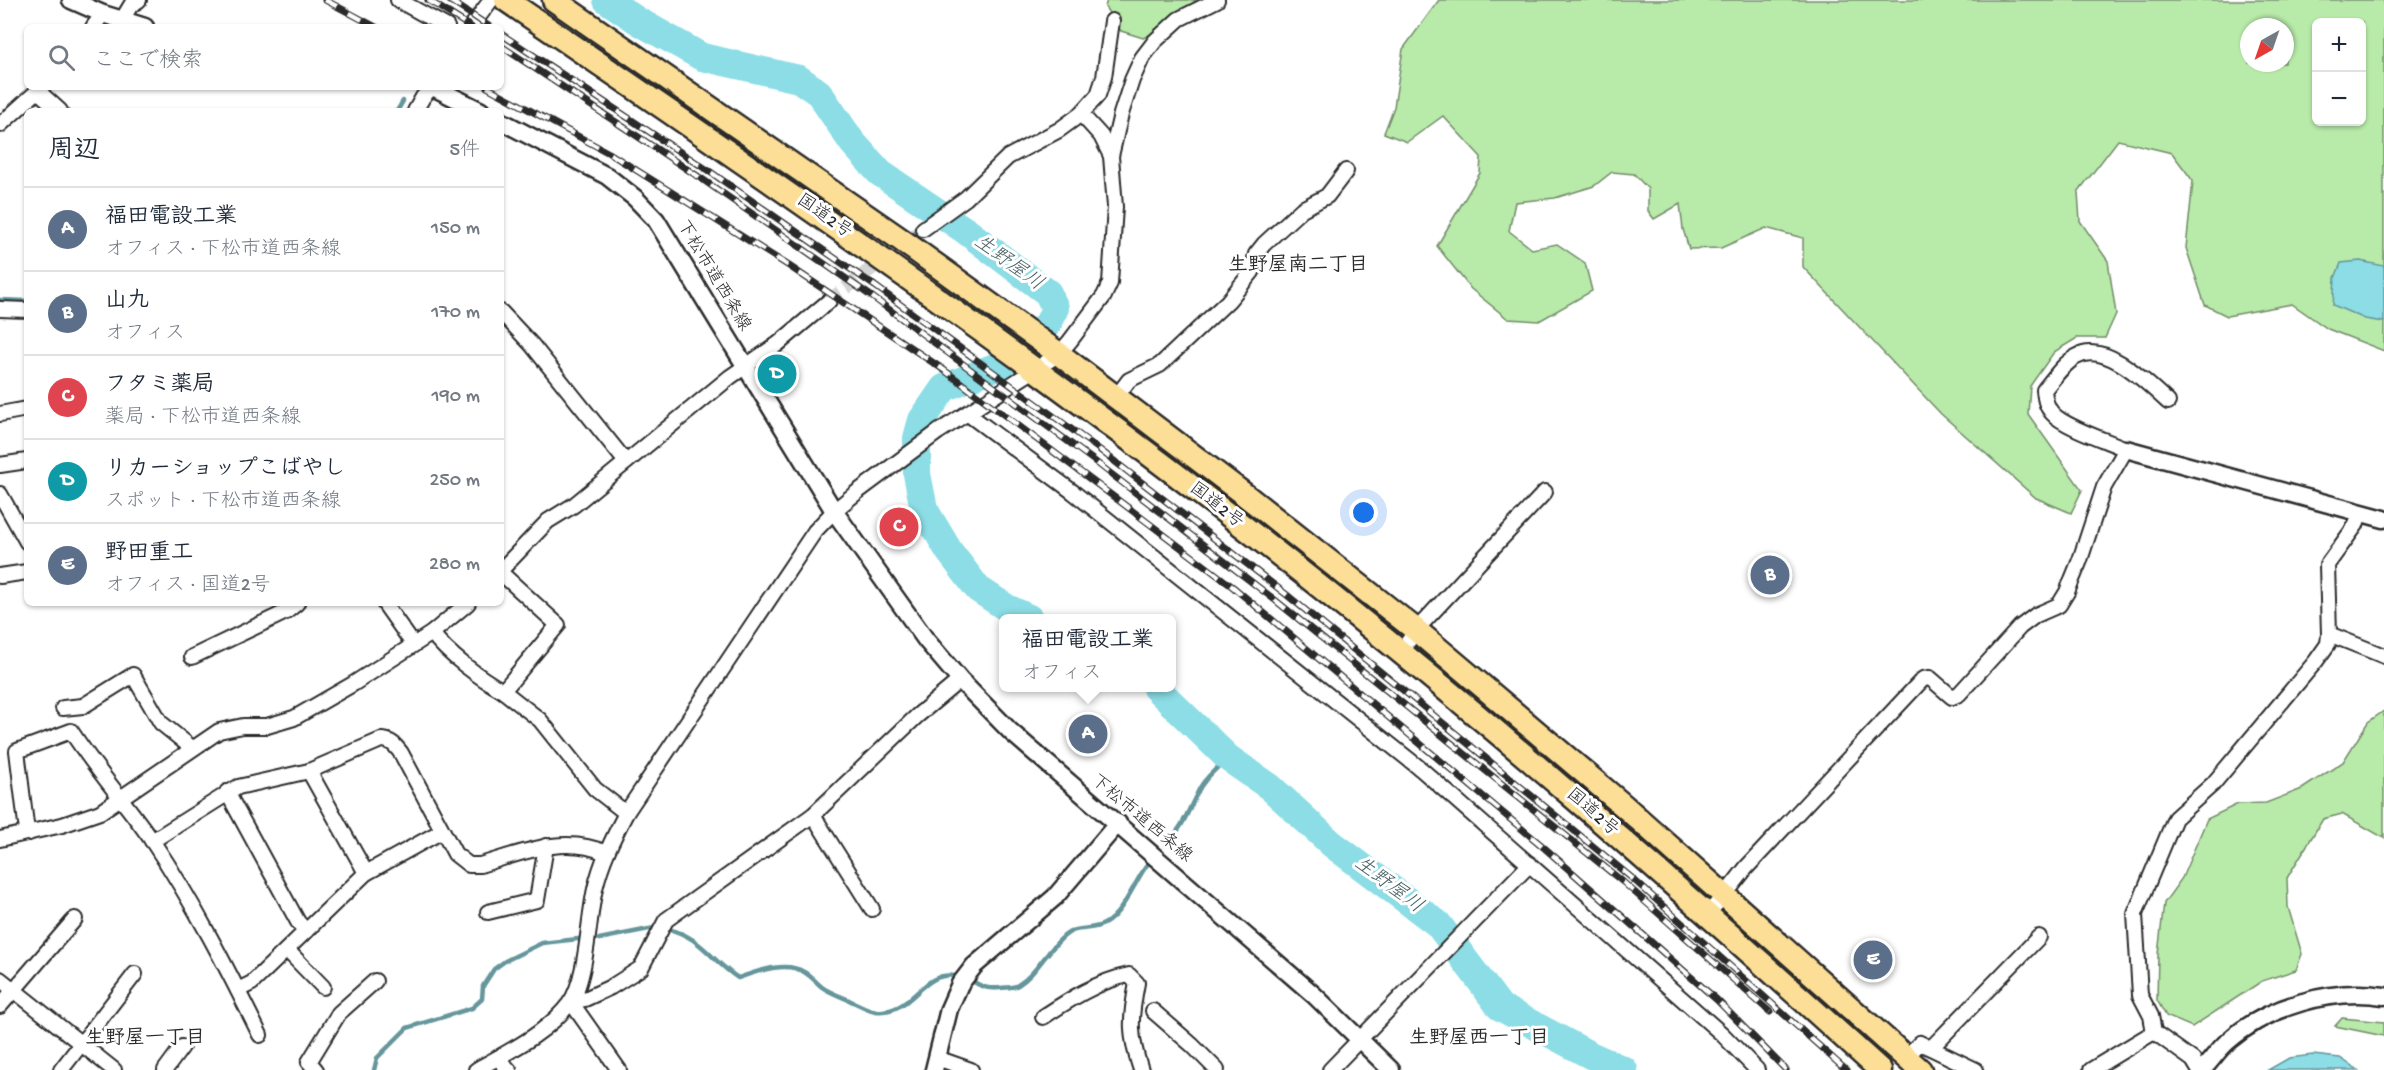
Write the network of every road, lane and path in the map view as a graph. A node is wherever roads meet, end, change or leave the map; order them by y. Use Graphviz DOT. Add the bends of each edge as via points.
graph roads {
  1 [pos="71,0"];
  2 [pos="139,0"];
  3 [pos="398,0"];
  4 [pos="491,0"];
  5 [pos="506,0"];
  6 [pos="554,0"];
  7 [pos="1217,0"];
  8 [pos="98,20"];
  9 [pos="122,20"];
  10 [pos="1112,21"];
  11 [pos="135,24"];
  12 [pos="442,24"];
  13 [pos="473,24"];
  14 [pos="39,90"];
  15 [pos="41,90"];
  16 [pos="430,90"];
  17 [pos="439,90"];
  18 [pos="57,108"];
  19 [pos="417,108"];
  20 [pos="476,108"];
  21 [pos="1081,114"];
  22 [pos="504,123"];
  23 [pos="0,125"];
  24 [pos="1111,156"];
  25 [pos="1346,171"];
  26 [pos="923,229"];
  27 [pos="829,301"];
  28 [pos="0,309"];
  29 [pos="24,310"];
  30 [pos="504,315"];
  31 [pos="1052,349"];
  32 [pos="1031,365"];
  33 [pos="745,366"];
  34 [pos="1116,397"];
  35 [pos="2168,402"];
  36 [pos="24,410"];
  37 [pos="0,414"];
  38 [pos="968,414"];
  39 [pos="2126,449"];
  40 [pos="24,462"];
  41 [pos="626,462"];
  42 [pos="0,465"];
  43 [pos="1545,492"];
  44 [pos="0,494"];
  45 [pos="834,511"];
  46 [pos="2360,513"];
  47 [pos="2384,519"];
  48 [pos="24,537"];
  49 [pos="504,569"];
  50 [pos="24,572"];
  51 [pos="504,575"];
  52 [pos="0,576"];
  53 [pos="293,606"];
  54 [pos="386,606"];
  55 [pos="464,606"];
  56 [pos="1416,630"];
  57 [pos="432,633"];
  58 [pos="2329,634"];
  59 [pos="413,644"];
  60 [pos="1401,652"];
  61 [pos="2384,656"];
  62 [pos="192,657"];
  63 [pos="960,680"];
  64 [pos="503,691"];
  65 [pos="63,708"];
  66 [pos="192,748"];
  67 [pos="309,771"];
  68 [pos="228,792"];
  69 [pos="120,799"];
  70 [pos="626,813"];
  71 [pos="813,814"];
  72 [pos="1119,823"];
  73 [pos="442,831"];
  74 [pos="29,833"];
  75 [pos="0,839"];
  76 [pos="152,841"];
  77 [pos="546,846"];
  78 [pos="606,853"];
  79 [pos="1530,864"];
  80 [pos="366,873"];
  81 [pos="1724,897"];
  82 [pos="872,909"];
  83 [pos="488,912"];
  84 [pos="1706,915"];
  85 [pos="75,918"];
  86 [pos="306,931"];
  87 [pos="2039,937"];
  88 [pos="287,950"];
  89 [pos="135,974"];
  90 [pos="0,979"];
  91 [pos="375,981"];
  92 [pos="323,987"];
  93 [pos="12,990"];
  94 [pos="238,990"];
  95 [pos="2384,996"];
  96 [pos="571,1002"];
  97 [pos="0,1006"];
  98 [pos="1153,1011"];
  99 [pos="1042,1017"];
  100 [pos="2154,1032"];
  101 [pos="260,1035"];
  102 [pos="1360,1040"];
  103 [pos="82,1044"];
  104 [pos="182,1047"];
  105 [pos="1931,1048"];
  106 [pos="498,1058"];
  107 [pos="935,1064"];
  108 [pos="1913,1064"];
  109 [pos="61,1070"];
  110 [pos="114,1070"];
  111 [pos="165,1070"];
  112 [pos="316,1070"];
  113 [pos="476,1070"];
  114 [pos="509,1070"];
  115 [pos="618,1070"];
  116 [pos="970,1070"];
  117 [pos="1141,1070"];
  118 [pos="1217,1070"];
  119 [pos="1330,1070"];
  120 [pos="1390,1070"];
  121 [pos="1757,1070"];
  122 [pos="1880,1070"];
  123 [pos="1976,1070"];
  124 [pos="2091,1070"];
  125 [pos="2201,1070"];
  1 -- 8 [label="street"];
  2 -- 9 [label="street"];
  3 -- 12 [label="street"];
  4 -- 13 [label="street"];
  5 -- 32 [label="highway, 国道2号" via="728,150"];
  6 -- 31 [label="highway, 国道2号" via="891,232"];
  7 -- 24 [label="street" via="1179,20 1143,58 1120,114"];
  8 -- 9 [label="street"];
  9 -- 11 [label="street"];
  10 -- 21 [label="street" via="1104,77 1098,95"];
  14 -- 23 [label="street"];
  15 -- 18 [label="street"];
  16 -- 19 [label="street"];
  17 -- 20 [label="street"];
  21 -- 24 [label="street" via="1101,136"];
  21 -- 26 [label="street" via="1008,157 966,198"];
  22 -- 33 [label="street, 下松市道西条線" via="607,176 635,198 656,220"];
  24 -- 31 [label="street" via="1115,207 1110,283 1104,296"];
  25 -- 34 [label="street" via="1327,196 1302,208 1264,244 1256,254 1252,272 1228,301 1160,365 1129,380"];
  27 -- 33 [label="street"];
  28 -- 29 [label="street"];
  30 -- 41 [label="street"];
  31 -- 32 [label="street"];
  31 -- 34 [label="highway, 国道2号"];
  32 -- 38 [label="street"];
  32 -- 60 [label="highway, 国道2号" via="1228,514"];
  33 -- 41 [label="street"];
  33 -- 45 [label="street, 下松市道西条線"];
  34 -- 56 [label="highway, 国道2号"];
  35 -- 39 [label="street" via="2122,362 2095,354 2078,355 2061,369 2044,390 2054,415"];
  36 -- 37 [label="street"];
  38 -- 45 [label="street"];
  38 -- 79 [label="street" via="1073,492 1422,770"];
  39 -- 46 [label="street"];
  39 -- 81 [label="street" via="2104,487 2080,560 2058,605 2020,627 1959,694 1952,697 1930,678 1923,679 1746,868"];
  40 -- 42 [label="street"];
  41 -- 49 [label="street" via="548,521"];
  43 -- 56 [label="street"];
  44 -- 48 [label="street"];
  45 -- 63 [label="street, 下松市道西条線" via="926,640"];
  45 -- 70 [label="street" via="815,531"];
  46 -- 47 [label="street"];
  46 -- 58 [label="street" via="2356,525 2327,565"];
  50 -- 52 [label="street"];
  51 -- 64 [label="street" via="558,625"];
  53 -- 62 [label="street"];
  54 -- 59 [label="street"];
  55 -- 57 [label="street"];
  56 -- 60 [label="street"];
  56 -- 81 [label="highway, 国道2号" via="1624,806"];
  57 -- 59 [label="street"];
  57 -- 64 [label="street" via="489,684"];
  58 -- 61 [label="street"];
  58 -- 100 [label="street" via="2328,644 2316,661 2213,784 2175,818 2135,914 2140,995"];
  59 -- 66 [label="street" via="294,718 267,726 219,731"];
  60 -- 84 [label="highway, 国道2号" via="1588,808"];
  63 -- 71 [label="street"];
  63 -- 72 [label="street, 下松市道西条線" via="1011,732"];
  64 -- 70 [label="street" via="540,720 595,789"];
  65 -- 66 [label="street" via="83,706 133,675 161,723"];
  66 -- 69 [label="street"];
  67 -- 68 [label="street"];
  67 -- 73 [label="street" via="388,740 401,753"];
  67 -- 80 [label="street"];
  68 -- 76 [label="street"];
  68 -- 86 [label="street"];
  69 -- 74 [label="street" via="100,812"];
  69 -- 74 [label="street" via="70,731 17,751"];
  69 -- 76 [label="street"];
  70 -- 78 [label="street"];
  71 -- 82 [label="street"];
  71 -- 96 [label="street" via="666,920 641,968 611,987"];
  72 -- 102 [label="street, 下松市道西条線"];
  72 -- 107 [label="street" via="1055,897 974,966 960,984 949,1009"];
  73 -- 77 [label="street" via="455,854 469,865"];
  73 -- 80 [label="street"];
  74 -- 75 [label="street"];
  76 -- 94 [label="street"];
  77 -- 78 [label="street" via="592,846"];
  77 -- 83 [label="street" via="537,900"];
  78 -- 96 [label="street" via="595,889 578,986"];
  79 -- 102 [label="street"];
  79 -- 121 [label="street" via="1722,1034"];
  80 -- 86 [label="street"];
  81 -- 84 [label="street"];
  81 -- 108 [label="highway, 国道2号"];
  84 -- 122 [label="highway, 国道2号"];
  85 -- 93 [label="street"];
  86 -- 88 [label="street"];
  87 -- 105 [label="street"];
  88 -- 92 [label="street"];
  88 -- 94 [label="street" via="252,983"];
  89 -- 103 [label="street"];
  90 -- 93 [label="street"];
  91 -- 112 [label="street" via="339,1013 309,1062"];
  93 -- 97 [label="street"];
  93 -- 103 [label="street"];
  94 -- 101 [label="street"];
  95 -- 125 [label="street" via="2337,995 2295,1004 2260,1019 2228,1042"];
  96 -- 106 [label="street" via="558,1017"];
  96 -- 115 [label="street"];
  98 -- 118 [label="street"];
  99 -- 117 [label="street" via="1106,982 1129,975 1137,983 1130,1016 1132,1046"];
  100 -- 124 [label="street"];
  100 -- 125 [label="street"];
  102 -- 119 [label="street"];
  102 -- 120 [label="street, 下松市道西条線"];
  103 -- 109 [label="street"];
  103 -- 110 [label="street"];
  104 -- 111 [label="street"];
  105 -- 108 [label="street" via="1920,1043"];
  105 -- 123 [label="street"];
  106 -- 113 [label="street"];
  106 -- 114 [label="street"];
  107 -- 116 [label="street"];
}
